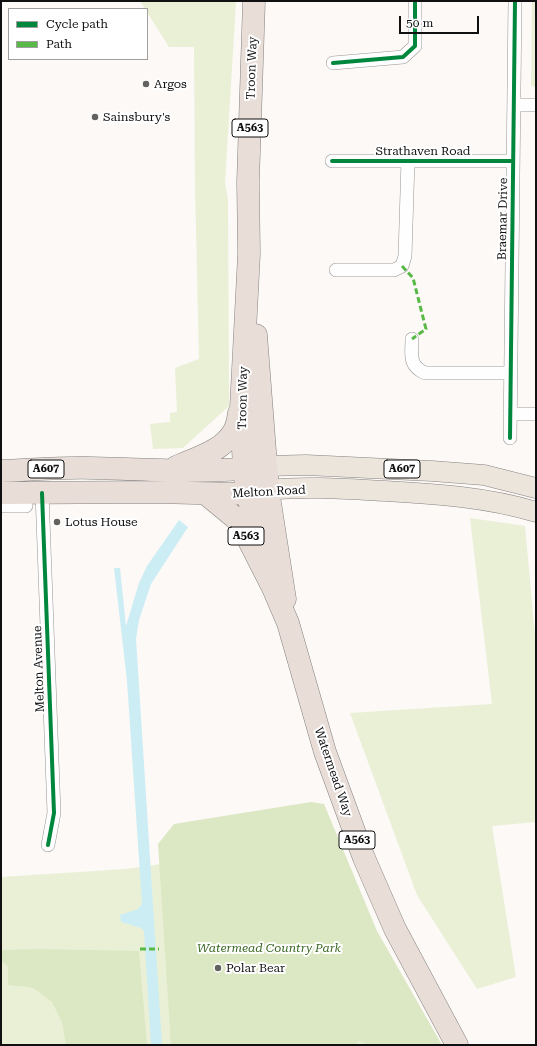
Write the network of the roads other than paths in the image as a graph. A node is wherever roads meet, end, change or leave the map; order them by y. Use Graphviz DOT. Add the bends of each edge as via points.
graph roads {
  1 [pos="254,1"];
  2 [pos="415,1"];
  3 [pos="515,1"];
  4 [pos="333,63"];
  5 [pos="514,105"];
  6 [pos="536,105"];
  7 [pos="408,160"];
  8 [pos="332,161"];
  9 [pos="513,161"];
  10 [pos="249,254"];
  11 [pos="336,270"];
  12 [pos="412,339"];
  13 [pos="510,373"];
  14 [pos="241,408"];
  15 [pos="510,414"];
  16 [pos="536,414"];
  17 [pos="510,438"];
  18 [pos="266,466"];
  19 [pos="244,469"];
  20 [pos="170,470"];
  21 [pos="1,471"];
  22 [pos="527,486"];
  23 [pos="268,490"];
  24 [pos="1,493"];
  25 [pos="247,493"];
  26 [pos="206,494"];
  27 [pos="34,500"];
  28 [pos="1,506"];
  29 [pos="515,510"];
  30 [pos="536,512"];
  31 [pos="536,522"];
  32 [pos="273,588"];
  33 [pos="288,623"];
  34 [pos="48,844"];
  35 [pos="457,1045"];
  1 -- 10 [label="highway, Troon Way / A563" via="248,182"];
  2 -- 4 [label="street" via="415,46 403,57"];
  3 -- 5 [label="street, Braemar Drive"];
  5 -- 6 [label="street"];
  5 -- 9 [label="street, Braemar Drive"];
  7 -- 8 [label="street, Strathaven Road"];
  7 -- 9 [label="street, Strathaven Road"];
  7 -- 11 [label="street" via="405,256 402,266 394,270"];
  9 -- 13 [label="street, Braemar Drive"];
  10 -- 14 [label="highway, Troon Way"];
  10 -- 18 [label="highway, Troon Way"];
  12 -- 13 [label="street" via="412,363 425,373"];
  13 -- 15 [label="street, Braemar Drive"];
  14 -- 19 [label="highway, Troon Way"];
  14 -- 20 [label="highway, Melton Road / A607" via="234,431 226,441 216,449"];
  15 -- 16 [label="street"];
  15 -- 17 [label="street, Braemar Drive"];
  18 -- 19 [label="highway, Melton Road / A607"];
  18 -- 22 [label="main road, Melton Road / A607" via="306,465 432,471 484,475"];
  18 -- 23 [label="highway, Watermead Way / A563"];
  19 -- 20 [label="highway, Melton Road / A607"];
  19 -- 25 [label="highway, Watermead Way / A563"];
  20 -- 21 [label="highway, Melton Road / A607" via="91,468"];
  22 -- 29 [label="main road"];
  23 -- 25 [label="highway, Melton Road / A607"];
  23 -- 29 [label="main road, Melton Road / A607" via="346,489 455,495"];
  23 -- 33 [label="highway, Watermead Way / A563" via="281,563"];
  24 -- 27 [label="highway, Melton Road / A607"];
  25 -- 26 [label="highway, Melton Road / A607"];
  25 -- 32 [label="highway, Watermead Way / A563"];
  26 -- 27 [label="highway, Melton Road / A607" via="158,492"];
  26 -- 32 [label="highway, Watermead Way / A563" via="241,525"];
  27 -- 28 [label="street"];
  27 -- 34 [label="street, Melton Avenue" via="54,813"];
  29 -- 30 [label="main road, Melton Road / A607"];
  29 -- 31 [label="street"];
  32 -- 33 [label="highway, Watermead Way / A563"];
  33 -- 35 [label="highway, Watermead Way / A563" via="325,752 364,858 395,929"];
}
